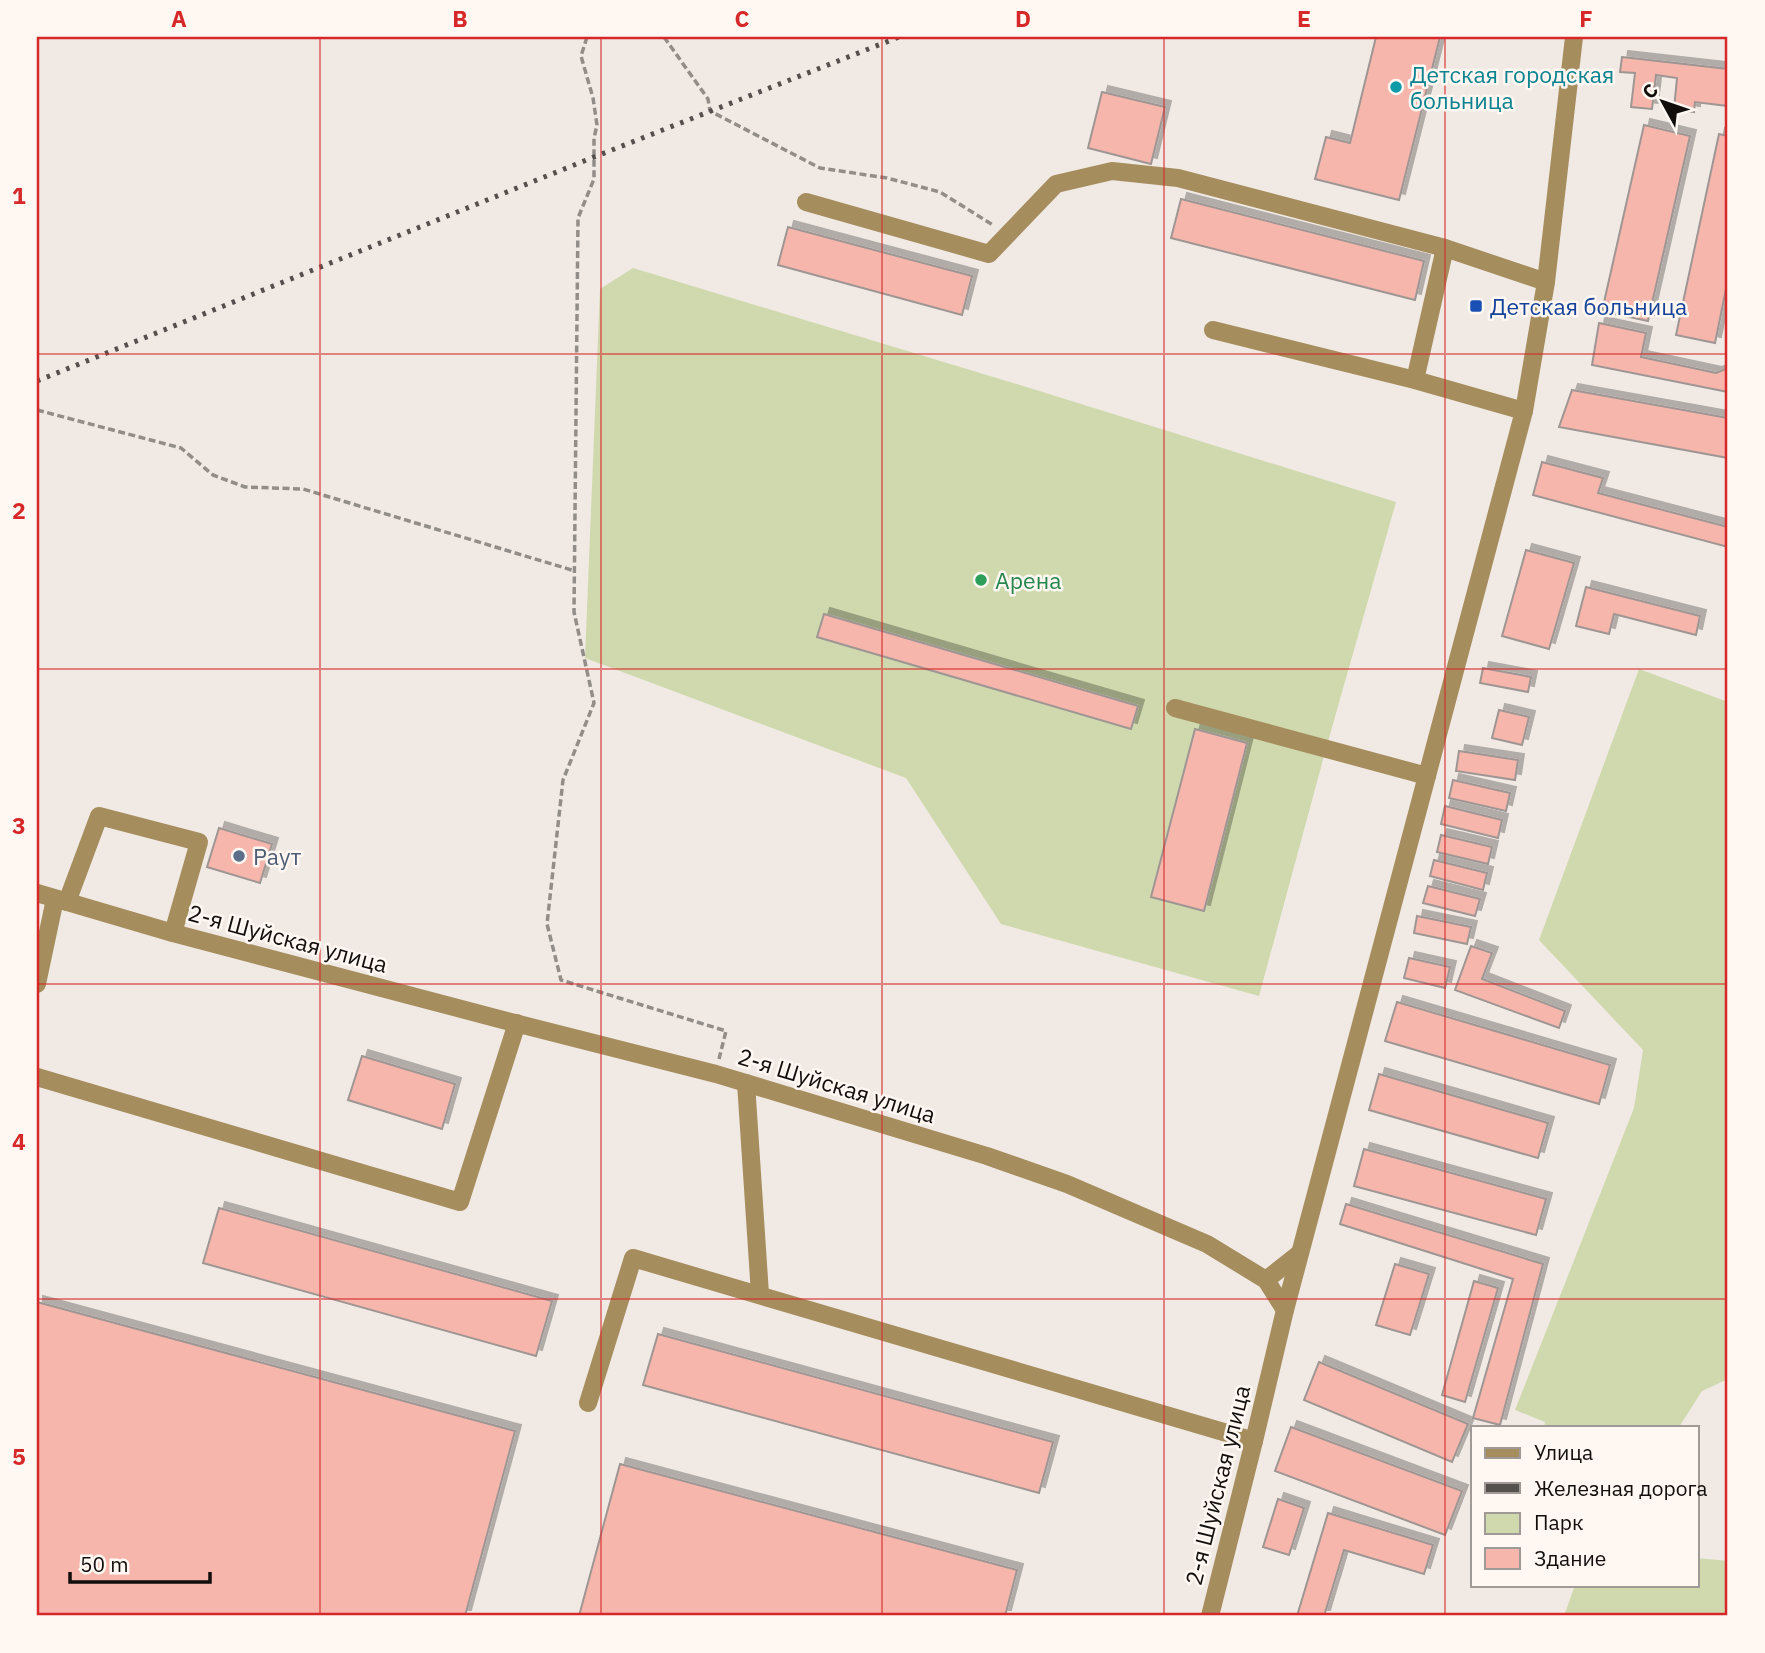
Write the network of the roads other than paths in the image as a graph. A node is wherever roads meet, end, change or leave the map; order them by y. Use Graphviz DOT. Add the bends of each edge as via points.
graph roads {
  1 [pos="1574,37"];
  2 [pos="806,202"];
  3 [pos="1445,248"];
  4 [pos="1546,282"];
  5 [pos="1213,330"];
  6 [pos="1415,380"];
  7 [pos="1524,411"];
  8 [pos="1175,708"];
  9 [pos="1427,776"];
  10 [pos="37,894"];
  11 [pos="61,901"];
  12 [pos="173,933"];
  13 [pos="37,985"];
  14 [pos="517,1024"];
  15 [pos="37,1077"];
  16 [pos="746,1083"];
  17 [pos="1300,1253"];
  18 [pos="1266,1280"];
  19 [pos="760,1294"];
  20 [pos="1285,1310"];
  21 [pos="589,1403"];
  22 [pos="1254,1441"];
  23 [pos="1210,1616"];
  1 -- 4 [label="street"];
  2 -- 3 [label="street" via="989,254 1056,184 1112,171 1178,178"];
  3 -- 4 [label="street"];
  3 -- 6 [label="street"];
  4 -- 7 [label="street"];
  5 -- 6 [label="street"];
  6 -- 7 [label="street"];
  7 -- 9 [label="street"];
  8 -- 9 [label="street"];
  9 -- 17 [label="street"];
  10 -- 11 [label="street, 2-я Шуйская улица"];
  11 -- 12 [label="street, 2-я Шуйская улица"];
  11 -- 12 [label="street" via="99,816 199,842"];
  11 -- 13 [label="street"];
  12 -- 14 [label="street, 2-я Шуйская улица"];
  14 -- 15 [label="street" via="460,1202"];
  14 -- 16 [label="street, 2-я Шуйская улица"];
  16 -- 18 [label="street, 2-я Шуйская улица" via="1067,1184 1207,1244"];
  16 -- 19 [label="street"];
  17 -- 18 [label="street"];
  17 -- 20 [label="street"];
  18 -- 20 [label="street, 2-я Шуйская улица"];
  19 -- 21 [label="street" via="633,1258"];
  19 -- 22 [label="street"];
  20 -- 22 [label="street, 2-я Шуйская улица"];
  22 -- 23 [label="street, 2-я Шуйская улица"];
}
